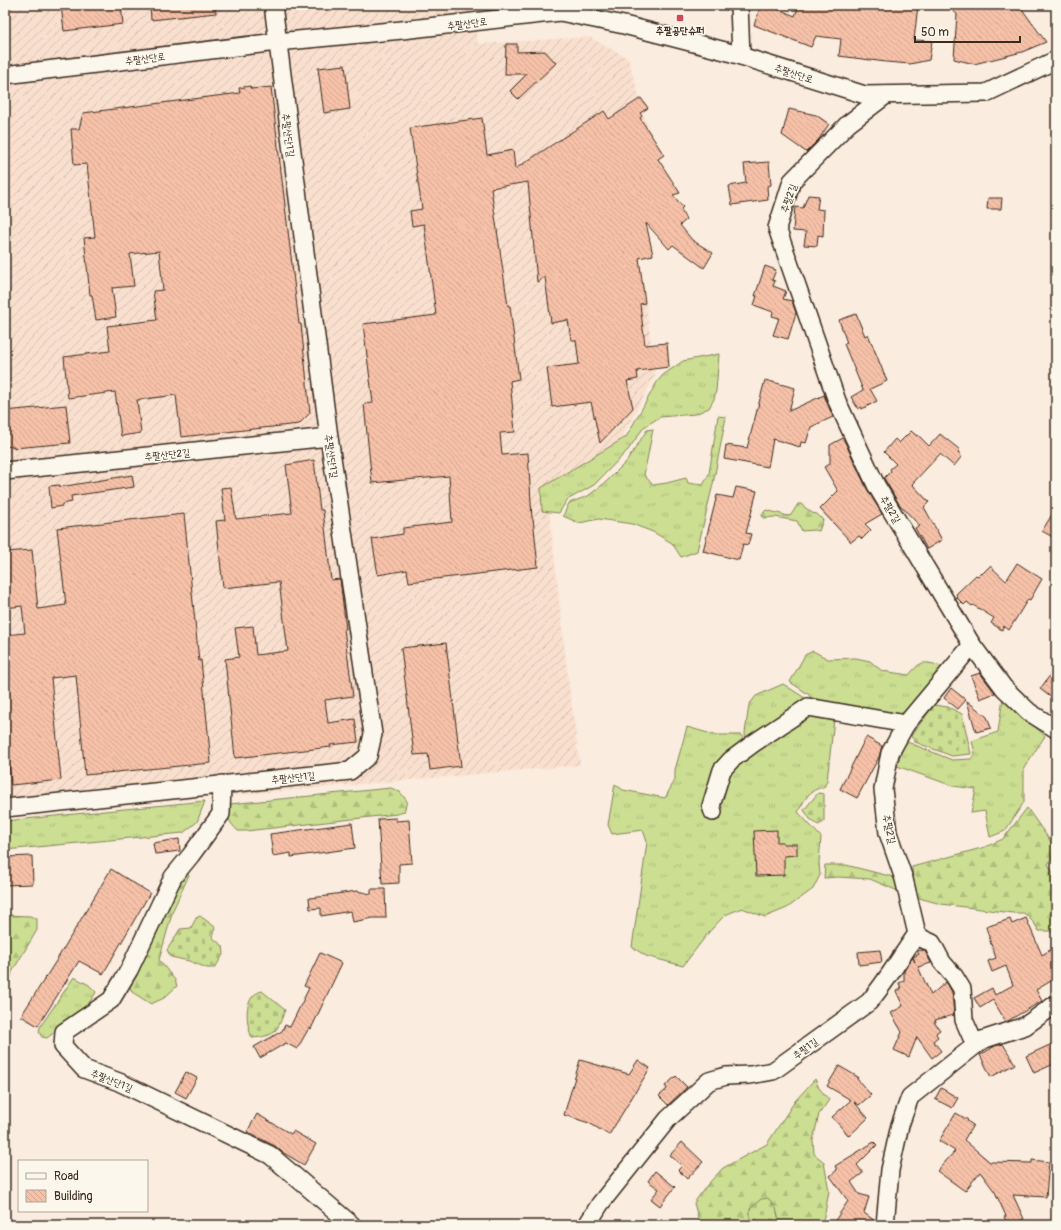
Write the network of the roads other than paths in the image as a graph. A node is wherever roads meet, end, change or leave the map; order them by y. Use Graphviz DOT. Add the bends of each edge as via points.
graph roads {
  1 [pos="273,5"];
  2 [pos="739,5"];
  3 [pos="277,42"];
  4 [pos="741,56"];
  5 [pos="1056,60"];
  6 [pos="5,75"];
  7 [pos="886,95"];
  8 [pos="329,437"];
  9 [pos="5,471"];
  10 [pos="972,645"];
  11 [pos="906,724"];
  12 [pos="1056,729"];
  13 [pos="222,784"];
  14 [pos="5,808"];
  15 [pos="713,812"];
  16 [pos="916,934"];
  17 [pos="1056,1004"];
  18 [pos="975,1045"];
  19 [pos="352,1225"];
  20 [pos="587,1225"];
  21 [pos="885,1225"];
  1 -- 3 [label="street, 추팔산단1길"];
  2 -- 4 [label="street"];
  3 -- 4 [label="street, 추팔산단로" via="560,12 624,25"];
  3 -- 6 [label="street, 추팔산단로"];
  3 -- 8 [label="street, 추팔산단1길"];
  4 -- 7 [label="street, 추팔산단로" via="865,95"];
  5 -- 7 [label="street, 추팔산단로" via="986,93"];
  7 -- 10 [label="street, 추팔2길" via="848,124 792,181 777,228 837,401 876,485"];
  8 -- 9 [label="street, 추팔산단2길"];
  8 -- 13 [label="street, 추팔산단1길" via="373,734 368,756 350,771"];
  10 -- 11 [label="street, 추팔2길"];
  10 -- 12 [label="street" via="1004,688 1029,712"];
  11 -- 15 [label="street" via="808,706 731,760 722,770 710,806"];
  11 -- 16 [label="street, 추팔2길" via="890,753 883,789 888,833 904,879"];
  13 -- 14 [label="street, 추팔산단1길"];
  13 -- 19 [label="street, 추팔산단1길" via="221,814 173,877 129,970 111,1000 64,1032 63,1046 84,1069 119,1082 270,1155"];
  16 -- 18 [label="street" via="932,943 942,962 962,989 964,1020"];
  16 -- 20 [label="street, 추팔1길" via="869,1002 773,1072 726,1076 709,1081 668,1119 600,1204"];
  17 -- 18 [label="street" via="1025,1026 982,1040"];
  18 -- 21 [label="street" via="910,1097 900,1125 890,1170"];
}
